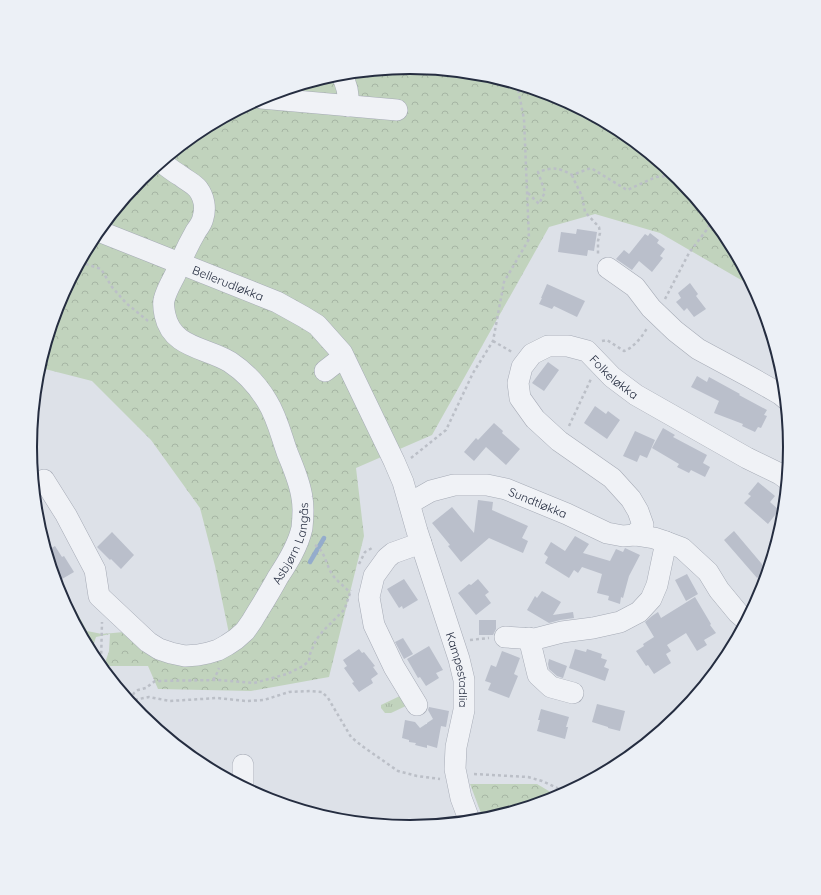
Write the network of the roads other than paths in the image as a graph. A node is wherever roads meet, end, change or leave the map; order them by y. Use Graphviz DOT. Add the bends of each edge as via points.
graph roads {
  1 [pos="344,80"];
  2 [pos="275,99"];
  3 [pos="348,106"];
  4 [pos="396,110"];
  5 [pos="166,165"];
  6 [pos="104,234"];
  7 [pos="180,264"];
  8 [pos="608,268"];
  9 [pos="343,356"];
  10 [pos="325,371"];
  11 [pos="780,394"];
  12 [pos="783,472"];
  13 [pos="44,480"];
  14 [pos="403,482"];
  15 [pos="410,503"];
  16 [pos="635,535"];
  17 [pos="666,542"];
  18 [pos="421,543"];
  19 [pos="743,617"];
  20 [pos="505,637"];
  21 [pos="529,638"];
  22 [pos="573,693"];
  23 [pos="417,705"];
  24 [pos="243,765"];
  25 [pos="243,781"];
  26 [pos="468,817"];
  1 -- 3 [label="street" via="349,96"];
  2 -- 3 [label="street"];
  3 -- 4 [label="street"];
  5 -- 7 [label="street, Asbjørn Langås" via="193,184 199,190 204,203 201,223"];
  6 -- 7 [label="street, Bellerudløkka"];
  7 -- 9 [label="street, Bellerudløkka" via="277,302 304,317 317,325"];
  7 -- 13 [label="street, Asbjørn Langås" via="164,300 166,322 179,339 230,362 258,386 276,419 302,498 302,529 297,544 252,621 236,639 208,653 185,656 159,649 148,642 99,596 95,570"];
  8 -- 11 [label="street" via="635,287 674,332 698,349"];
  9 -- 10 [label="street"];
  9 -- 14 [label="street, Bellerudløkka"];
  12 -- 16 [label="street, Folkeløkka" via="747,458 636,395 612,377 587,352 568,346 548,346 532,354 522,367 518,383 520,398 535,419 612,478 631,499 643,525"];
  14 -- 15 [label="street, Kampestadlia"];
  15 -- 16 [label="street, Sundtløkka" via="431,491 454,485 487,484 506,489 607,533"];
  15 -- 18 [label="street, Kampestadlia"];
  16 -- 17 [label="street, Sundtløkka"];
  17 -- 19 [label="street, Sundtløkka" via="682,548 708,572 719,590"];
  17 -- 21 [label="street" via="654,592 639,612 620,622 535,639"];
  18 -- 23 [label="street" via="393,553 387,558 374,576 369,597 374,625 394,667"];
  18 -- 26 [label="street, Kampestadlia" via="464,680 464,710 456,747 456,769 461,798"];
  20 -- 21 [label="street"];
  21 -- 22 [label="street" via="538,675 551,687"];
  24 -- 25 [label="street"];
}
